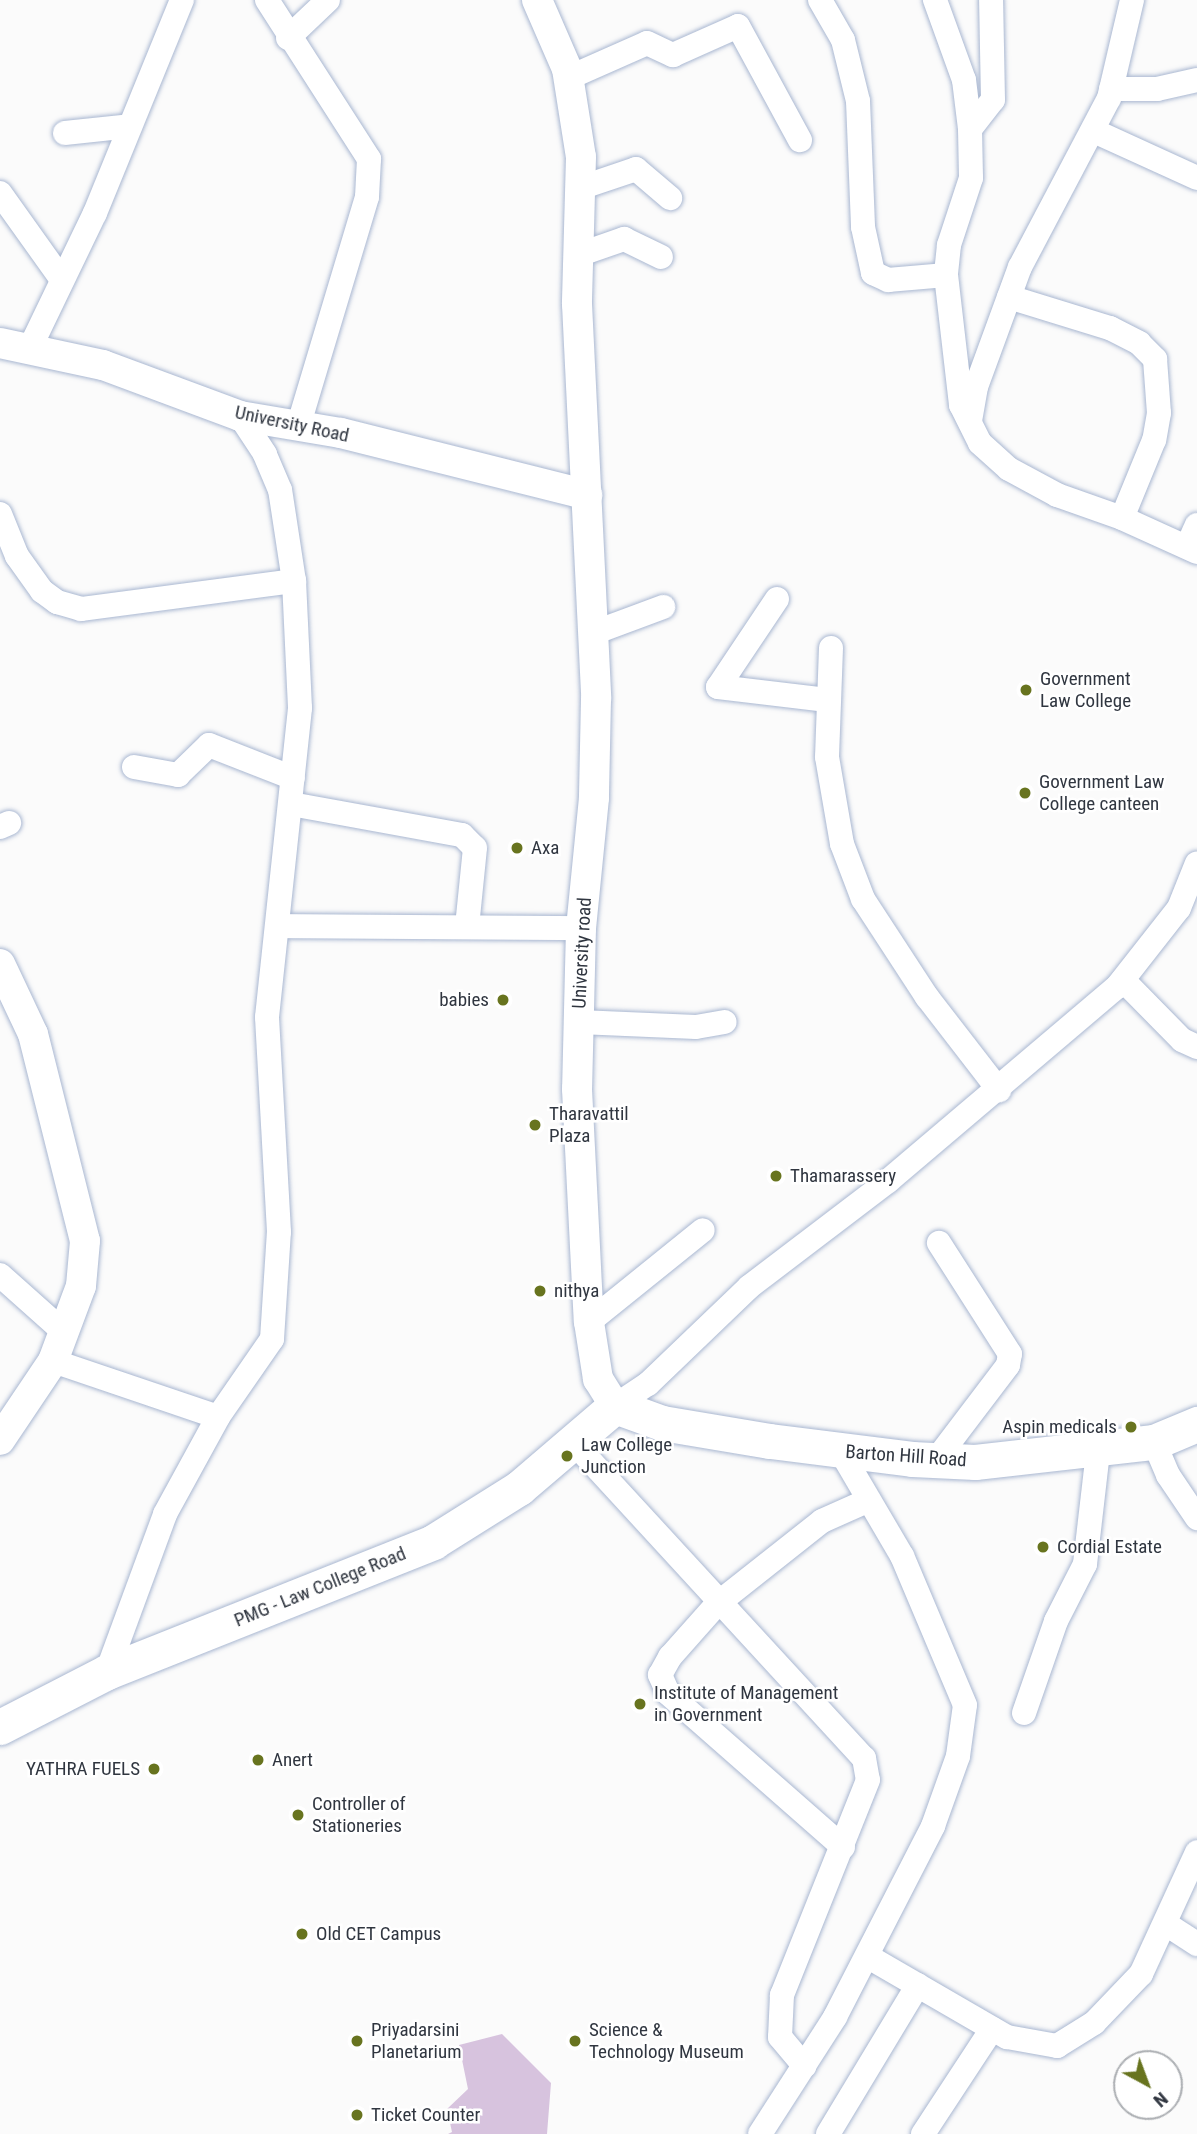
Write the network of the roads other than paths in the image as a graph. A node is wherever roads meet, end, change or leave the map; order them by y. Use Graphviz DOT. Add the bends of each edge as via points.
graph roads {
  1 [pos="182,0"];
  2 [pos="267,0"];
  3 [pos="328,0"];
  4 [pos="537,0"];
  5 [pos="820,0"];
  6 [pos="935,0"];
  7 [pos="991,0"];
  8 [pos="1132,0"];
  9 [pos="288,38"];
  10 [pos="568,78"];
  11 [pos="1197,80"];
  12 [pos="1111,89"];
  13 [pos="130,126"];
  14 [pos="970,129"];
  15 [pos="1094,131"];
  16 [pos="65,133"];
  17 [pos="800,140"];
  18 [pos="1197,178"];
  19 [pos="580,188"];
  20 [pos="0,193"];
  21 [pos="670,198"];
  22 [pos="578,255"];
  23 [pos="661,257"];
  24 [pos="946,275"];
  25 [pos="62,280"];
  26 [pos="1009,296"];
  27 [pos="0,343"];
  28 [pos="29,350"];
  29 [pos="240,416"];
  30 [pos="970,423"];
  31 [pos="299,424"];
  32 [pos="587,495"];
  33 [pos="0,514"];
  34 [pos="1122,518"];
  35 [pos="1197,525"];
  36 [pos="1192,550"];
  37 [pos="8,562"];
  38 [pos="294,581"];
  39 [pos="776,599"];
  40 [pos="663,607"];
  41 [pos="593,633"];
  42 [pos="831,648"];
  43 [pos="827,700"];
  44 [pos="134,767"];
  45 [pos="293,778"];
  46 [pos="291,804"];
  47 [pos="1197,863"];
  48 [pos="278,926"];
  49 [pos="467,927"];
  50 [pos="581,928"];
  51 [pos="0,964"];
  52 [pos="1123,980"];
  53 [pos="579,1021"];
  54 [pos="725,1022"];
  55 [pos="1197,1047"];
  56 [pos="999,1090"];
  57 [pos="703,1230"];
  58 [pos="939,1242"];
  59 [pos="0,1275"];
  60 [pos="589,1322"];
  61 [pos="64,1332"];
  62 [pos="53,1362"];
  63 [pos="615,1406"];
  64 [pos="218,1417"];
  65 [pos="1197,1424"];
  66 [pos="0,1440"];
  67 [pos="573,1442"];
  68 [pos="1154,1442"];
  69 [pos="1098,1451"];
  70 [pos="841,1452"];
  71 [pos="936,1460"];
  72 [pos="869,1500"];
  73 [pos="1197,1518"];
  74 [pos="718,1604"];
  75 [pos="107,1672"];
  76 [pos="1024,1713"];
  77 [pos="0,1727"];
  78 [pos="842,1847"];
  79 [pos="1197,1852"];
  80 [pos="1166,1924"];
  81 [pos="1197,1944"];
  82 [pos="867,1956"];
  83 [pos="918,1984"];
  84 [pos="992,2029"];
  85 [pos="804,2066"];
  86 [pos="760,2134"];
  87 [pos="828,2134"];
  88 [pos="923,2134"];
  1 -- 13 [label="street"];
  2 -- 9 [label="street"];
  3 -- 9 [label="street"];
  4 -- 10 [label="street, University road"];
  5 -- 24 [label="street" via="843,40 858,101 863,227 873,273 888,280"];
  6 -- 14 [label="street" via="964,80"];
  7 -- 14 [label="street" via="993,100"];
  8 -- 12 [label="street"];
  9 -- 31 [label="street" via="369,159 367,197"];
  10 -- 17 [label="street" via="647,43 673,55 738,26"];
  10 -- 19 [label="street, University road" via="581,157"];
  11 -- 12 [label="street" via="1157,89"];
  12 -- 15 [label="street"];
  13 -- 16 [label="street"];
  13 -- 25 [label="street"];
  14 -- 24 [label="street" via="971,178 949,245"];
  15 -- 18 [label="street"];
  15 -- 26 [label="street" via="1054,200"];
  19 -- 21 [label="street" via="636,169"];
  19 -- 22 [label="street, University road"];
  20 -- 25 [label="street"];
  22 -- 23 [label="street" via="624,239"];
  22 -- 32 [label="street, University road" via="579,377"];
  24 -- 30 [label="street" via="961,405"];
  25 -- 28 [label="street"];
  26 -- 30 [label="street" via="976,387"];
  26 -- 34 [label="street" via="1110,328 1139,343 1155,359 1159,413 1154,440"];
  27 -- 28 [label="street, University Road"];
  28 -- 29 [label="street, University Road" via="103,365"];
  29 -- 31 [label="street, University Road"];
  29 -- 38 [label="street" via="265,454 280,490"];
  30 -- 34 [label="street" via="980,443 1009,469 1057,495"];
  31 -- 32 [label="street, University Road"];
  32 -- 41 [label="street, University road"];
  33 -- 37 [label="street"];
  34 -- 36 [label="street"];
  35 -- 36 [label="street"];
  37 -- 38 [label="street" via="57,603 81,609"];
  38 -- 45 [label="street" via="300,708"];
  39 -- 43 [label="street" via="718,687"];
  40 -- 41 [label="street"];
  41 -- 50 [label="street, University road" via="594,799"];
  42 -- 43 [label="street"];
  43 -- 56 [label="street" via="831,782 842,844 863,900 926,997"];
  44 -- 45 [label="street" via="177,775 209,745"];
  45 -- 46 [label="street"];
  46 -- 48 [label="street"];
  46 -- 49 [label="street" via="462,835 475,848"];
  47 -- 52 [label="street" via="1179,908"];
  48 -- 49 [label="street"];
  48 -- 64 [label="street" via="267,1017 279,1232 272,1339"];
  49 -- 50 [label="street"];
  50 -- 53 [label="street, University road"];
  51 -- 61 [label="street" via="33,1034 85,1241 81,1286"];
  52 -- 55 [label="street" via="1182,1040"];
  52 -- 56 [label="street"];
  53 -- 54 [label="street" via="696,1027"];
  53 -- 60 [label="street, University road" via="577,1089"];
  56 -- 63 [label="street" via="750,1287 648,1384"];
  57 -- 60 [label="street"];
  58 -- 71 [label="street" via="1010,1354 1008,1365"];
  59 -- 61 [label="street"];
  60 -- 63 [label="street, University road" via="598,1379"];
  61 -- 62 [label="street"];
  62 -- 64 [label="street"];
  62 -- 66 [label="street"];
  63 -- 67 [label="main road, PMG - Law College Road"];
  63 -- 70 [label="main road, Barton Hill Road" via="662,1423"];
  64 -- 75 [label="street" via="165,1514"];
  65 -- 68 [label="main road, Barton Hill Road"];
  67 -- 74 [label="street"];
  67 -- 75 [label="main road, PMG - Law College Road" via="519,1488 433,1542"];
  68 -- 69 [label="main road, Barton Hill Road"];
  68 -- 73 [label="street" via="1168,1475"];
  69 -- 71 [label="main road, Barton Hill Road" via="975,1462"];
  69 -- 76 [label="street" via="1084,1564 1056,1621"];
  70 -- 71 [label="main road, Barton Hill Road"];
  70 -- 72 [label="street"];
  72 -- 74 [label="street" via="822,1521"];
  72 -- 82 [label="street" via="902,1556 965,1705 958,1756 933,1826"];
  74 -- 78 [label="street" via="851,1739 864,1758 868,1780"];
  74 -- 78 [label="street" via="670,1657 660,1675 662,1685"];
  75 -- 77 [label="main road, PMG - Law College Road"];
  78 -- 85 [label="street" via="782,1995 780,2037"];
  79 -- 80 [label="street"];
  80 -- 81 [label="street"];
  80 -- 84 [label="street" via="1140,1974 1112,2007 1073,2039 1057,2046 1035,2046"];
  82 -- 83 [label="street"];
  82 -- 85 [label="street"];
  83 -- 84 [label="street"];
  83 -- 87 [label="street"];
  84 -- 88 [label="street"];
  85 -- 86 [label="street"];
}
